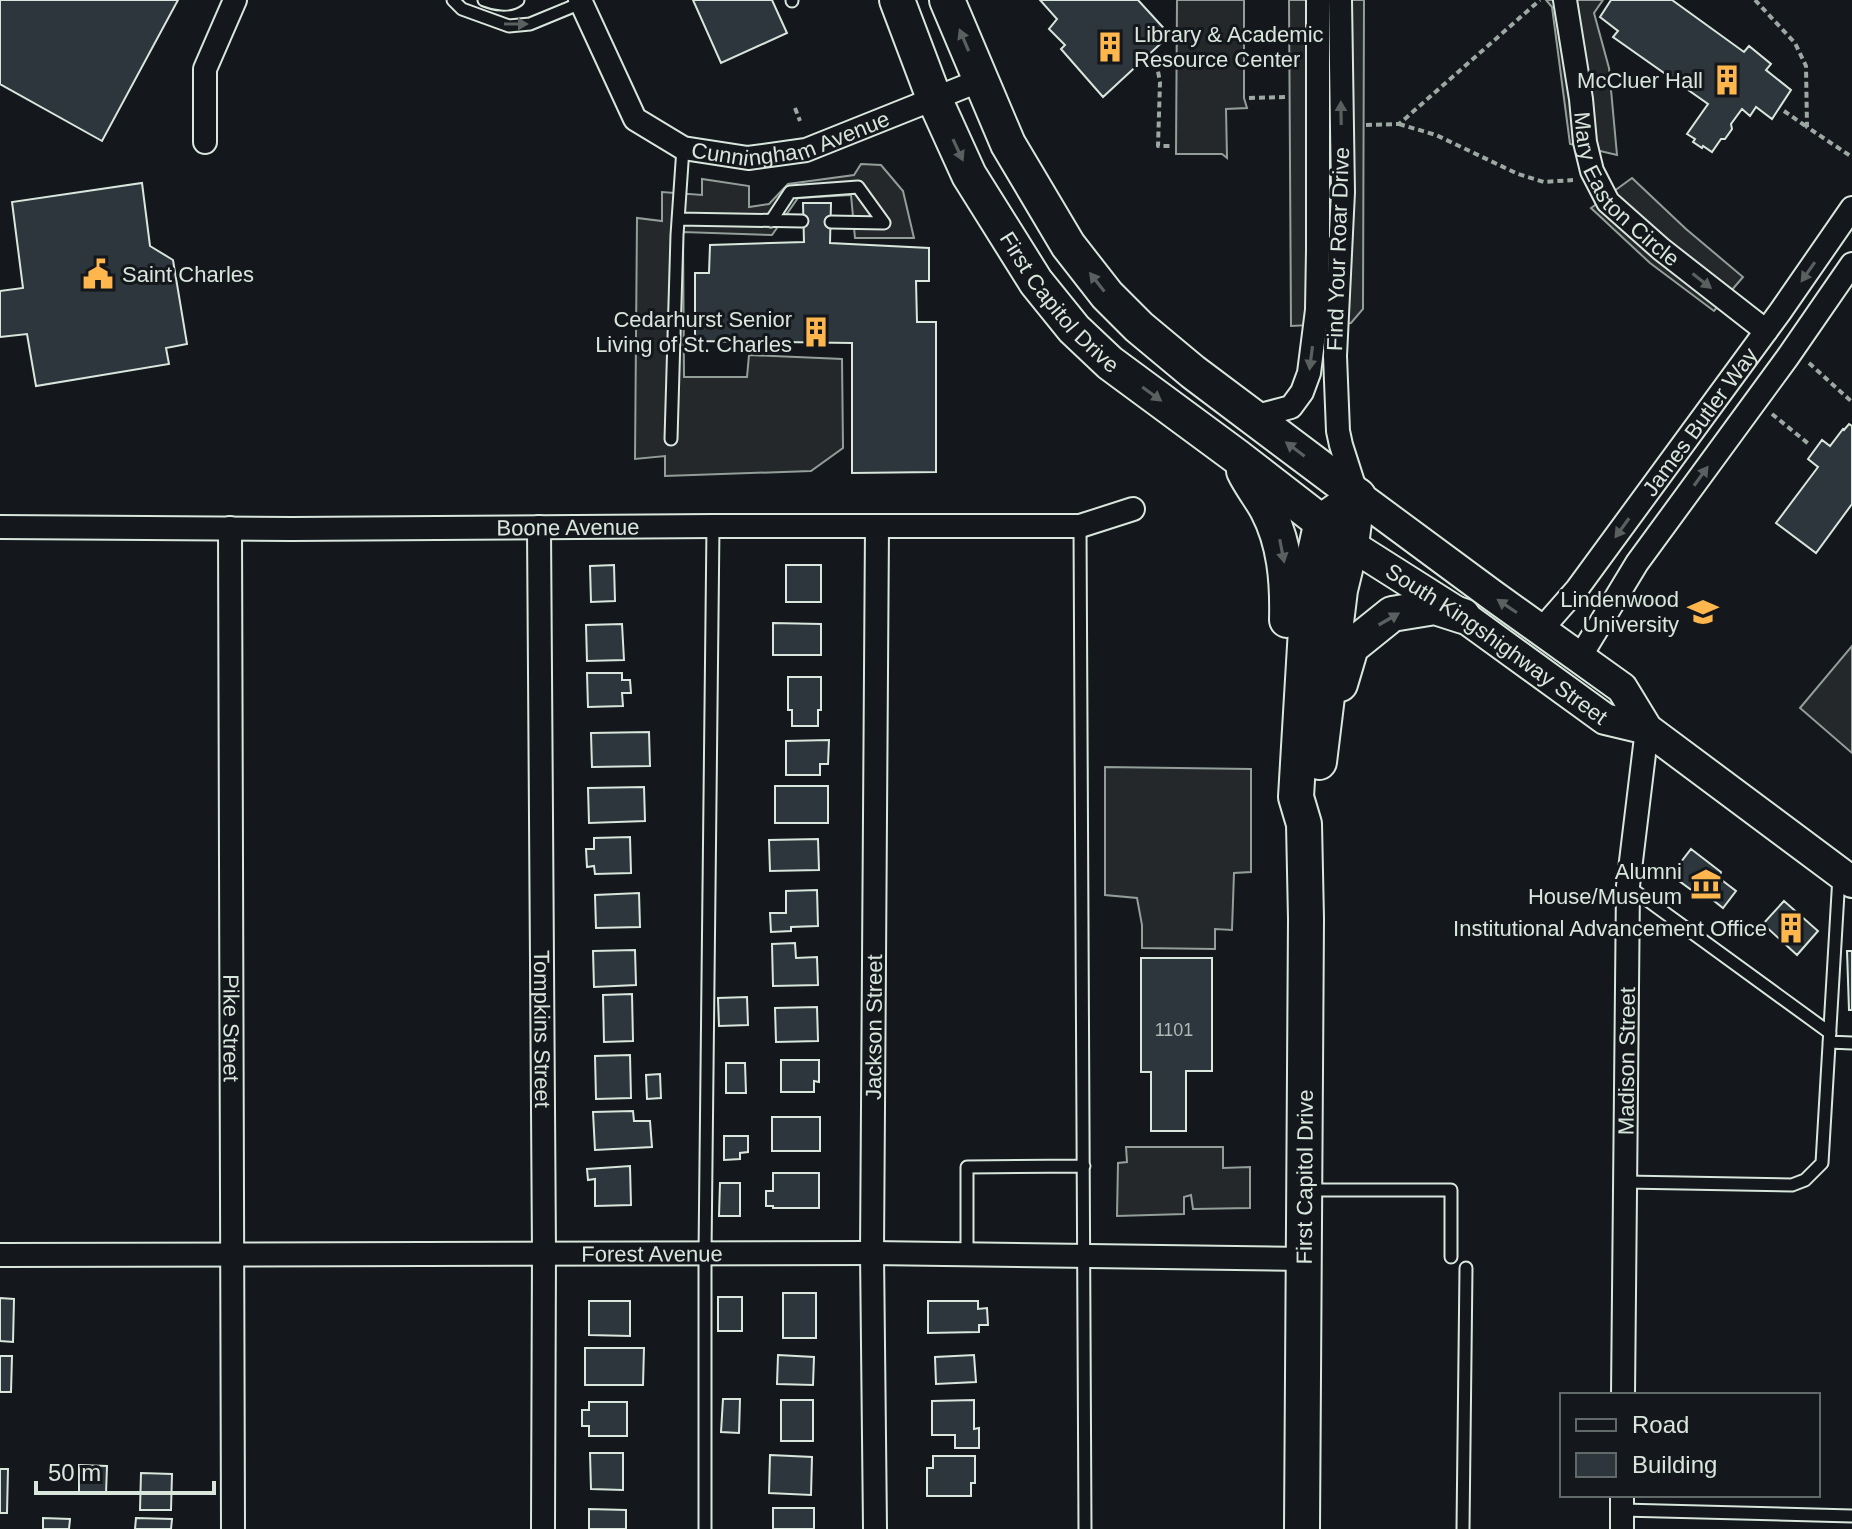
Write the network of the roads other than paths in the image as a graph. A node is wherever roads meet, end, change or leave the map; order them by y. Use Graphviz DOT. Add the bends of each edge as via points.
graph roads {
  1 [pos="235,0"];
  2 [pos="453,0"];
  3 [pos="484,0"];
  4 [pos="518,0"];
  5 [pos="897,0"];
  6 [pos="947,0"];
  7 [pos="1318,0"];
  8 [pos="1340,0"];
  9 [pos="1565,0"];
  10 [pos="581,1"];
  11 [pos="981,80"];
  12 [pos="934,98"];
  13 [pos="205,142"];
  14 [pos="683,148"];
  15 [pos="1852,208"];
  16 [pos="678,219"];
  17 [pos="771,221"];
  18 [pos="802,221"];
  19 [pos="831,222"];
  20 [pos="1852,264"];
  21 [pos="1766,331"];
  22 [pos="1253,417"];
  23 [pos="671,439"];
  24 [pos="1236,456"];
  25 [pos="1358,496"];
  26 [pos="1133,509"];
  27 [pos="1322,521"];
  28 [pos="713,526"];
  29 [pos="877,526"];
  30 [pos="1080,526"];
  31 [pos="0,527"];
  32 [pos="539,527"];
  33 [pos="230,528"];
  34 [pos="1351,545"];
  35 [pos="1463,616"];
  36 [pos="1541,630"];
  37 [pos="1580,657"];
  38 [pos="1647,729"];
  39 [pos="1320,757"];
  40 [pos="1300,811"];
  41 [pos="1845,878"];
  42 [pos="1628,886"];
  43 [pos="1829,1038"];
  44 [pos="1852,1043"];
  45 [pos="1084,1166"];
  46 [pos="1626,1182"];
  47 [pos="1305,1190"];
  48 [pos="544,1253"];
  49 [pos="705,1253"];
  50 [pos="872,1253"];
  51 [pos="0,1255"];
  52 [pos="232,1256"];
  53 [pos="967,1256"];
  54 [pos="1084,1256"];
  55 [pos="1451,1257"];
  56 [pos="1305,1259"];
  57 [pos="1466,1268"];
  58 [pos="1623,1393"];
  59 [pos="1622,1511"];
  60 [pos="1852,1516"];
  61 [pos="233,1529"];
  62 [pos="543,1529"];
  63 [pos="705,1529"];
  64 [pos="875,1529"];
  65 [pos="1085,1529"];
  66 [pos="1302,1529"];
  67 [pos="1463,1529"];
  1 -- 13 [label="street" via="205,69"];
  2 -- 10 [label="lane, one-way" via="462,9 509,26 530,24"];
  3 -- 4 [label="lane"];
  5 -- 12 [label="main road, First Capitol Drive"];
  11 -- 6 [label="main road, First Capitol Drive, one-way"];
  7 -- 22 [label="street, Find Your Roar Drive, one-way" via="1317,310 1309,373 1291,407"];
  25 -- 8 [label="street, Find Your Roar Drive, one-way" via="1338,431 1335,356 1343,192"];
  9 -- 21 [label="street, Mary Easton Circle, one-way" via="1585,142 1608,202"];
  10 -- 14 [label="street, Cunningham Avenue" via="635,119"];
  11 -- 12 [label="street, Cunningham Avenue"];
  22 -- 11 [label="main road, First Capitol Drive, one-way" via="1139,327 1107,295 1068,245 1008,144"];
  12 -- 14 [label="street, Cunningham Avenue" via="806,150 748,158"];
  12 -- 24 [label="main road, First Capitol Drive, one-way" via="969,175 1036,282 1074,329 1110,363"];
  14 -- 16 [label="lane"];
  15 -- 21 [label="street, James Butler Way, one-way"];
  16 -- 17 [label="lane"];
  16 -- 23 [label="lane"];
  17 -- 18 [label="lane"];
  17 -- 19 [label="lane" via="790,192 858,187 884,223"];
  37 -- 20 [label="street, James Butler Way, one-way" via="1637,563"];
  21 -- 36 [label="street, James Butler Way, one-way" via="1577,589"];
  25 -- 22 [label="main road, First Capitol Drive, one-way"];
  24 -- 27 [label="main road, First Capitol Drive"];
  24 -- 40 [label="main road, one-way" via="1279,534 1286,568 1284,753"];
  25 -- 27 [label="main road"];
  25 -- 34 [label="main road, First Capitol Drive"];
  36 -- 25 [label="main road, South Kingshighway Street, one-way"];
  26 -- 30 [label="street, Boone Avenue"];
  27 -- 34 [label="main road, First Capitol Drive"];
  27 -- 40 [label="main road, First Capitol Drive" via="1309,579"];
  28 -- 29 [label="street, Boone Avenue"];
  28 -- 32 [label="street, Boone Avenue"];
  28 -- 49 [label="lane"];
  29 -- 30 [label="street, Boone Avenue"];
  29 -- 50 [label="street, Jackson Street"];
  30 -- 45 [label="lane"];
  31 -- 33 [label="street, Boone Avenue"];
  32 -- 33 [label="street, Boone Avenue"];
  32 -- 48 [label="street, Tompkins Street"];
  33 -- 52 [label="street, Pike Street"];
  34 -- 35 [label="main road, South Kingshighway Street"];
  34 -- 39 [label="main road, First Capitol Drive" via="1340,590"];
  35 -- 38 [label="main road, South Kingshighway Street" via="1605,719"];
  39 -- 35 [label="main road, one-way" via="1351,647 1392,614 1435,607"];
  36 -- 37 [label="main road, South Kingshighway Street"];
  37 -- 38 [label="main road, South Kingshighway Street" via="1622,688"];
  38 -- 41 [label="main road, South Kingshighway Street"];
  38 -- 42 [label="street, Madison Street"];
  39 -- 40 [label="main road, First Capitol Drive" via="1315,799"];
  40 -- 47 [label="main road, First Capitol Drive"];
  41 -- 43 [label="lane"];
  42 -- 43 [label="lane"];
  42 -- 46 [label="street, Madison Street"];
  43 -- 44 [label="lane"];
  43 -- 46 [label="lane" via="1822,1163 1805,1180 1792,1185"];
  45 -- 53 [label="lane" via="967,1167"];
  45 -- 54 [label="lane"];
  46 -- 58 [label="street, Madison Street"];
  47 -- 55 [label="lane" via="1451,1190"];
  47 -- 56 [label="main road, First Capitol Drive"];
  48 -- 49 [label="street, Forest Avenue"];
  48 -- 52 [label="street, Forest Avenue"];
  48 -- 62 [label="street, Tompkins Street"];
  49 -- 50 [label="street, Forest Avenue"];
  49 -- 63 [label="lane"];
  50 -- 53 [label="street, Forest Avenue"];
  50 -- 64 [label="street, Jackson Street"];
  51 -- 52 [label="street, Forest Avenue"];
  52 -- 61 [label="street, Pike Street"];
  53 -- 54 [label="street, Forest Avenue"];
  54 -- 56 [label="street, Forest Avenue"];
  54 -- 65 [label="lane"];
  56 -- 66 [label="main road, First Capitol Drive"];
  57 -- 67 [label="lane"];
  59 -- 60 [label="lane"];
}
